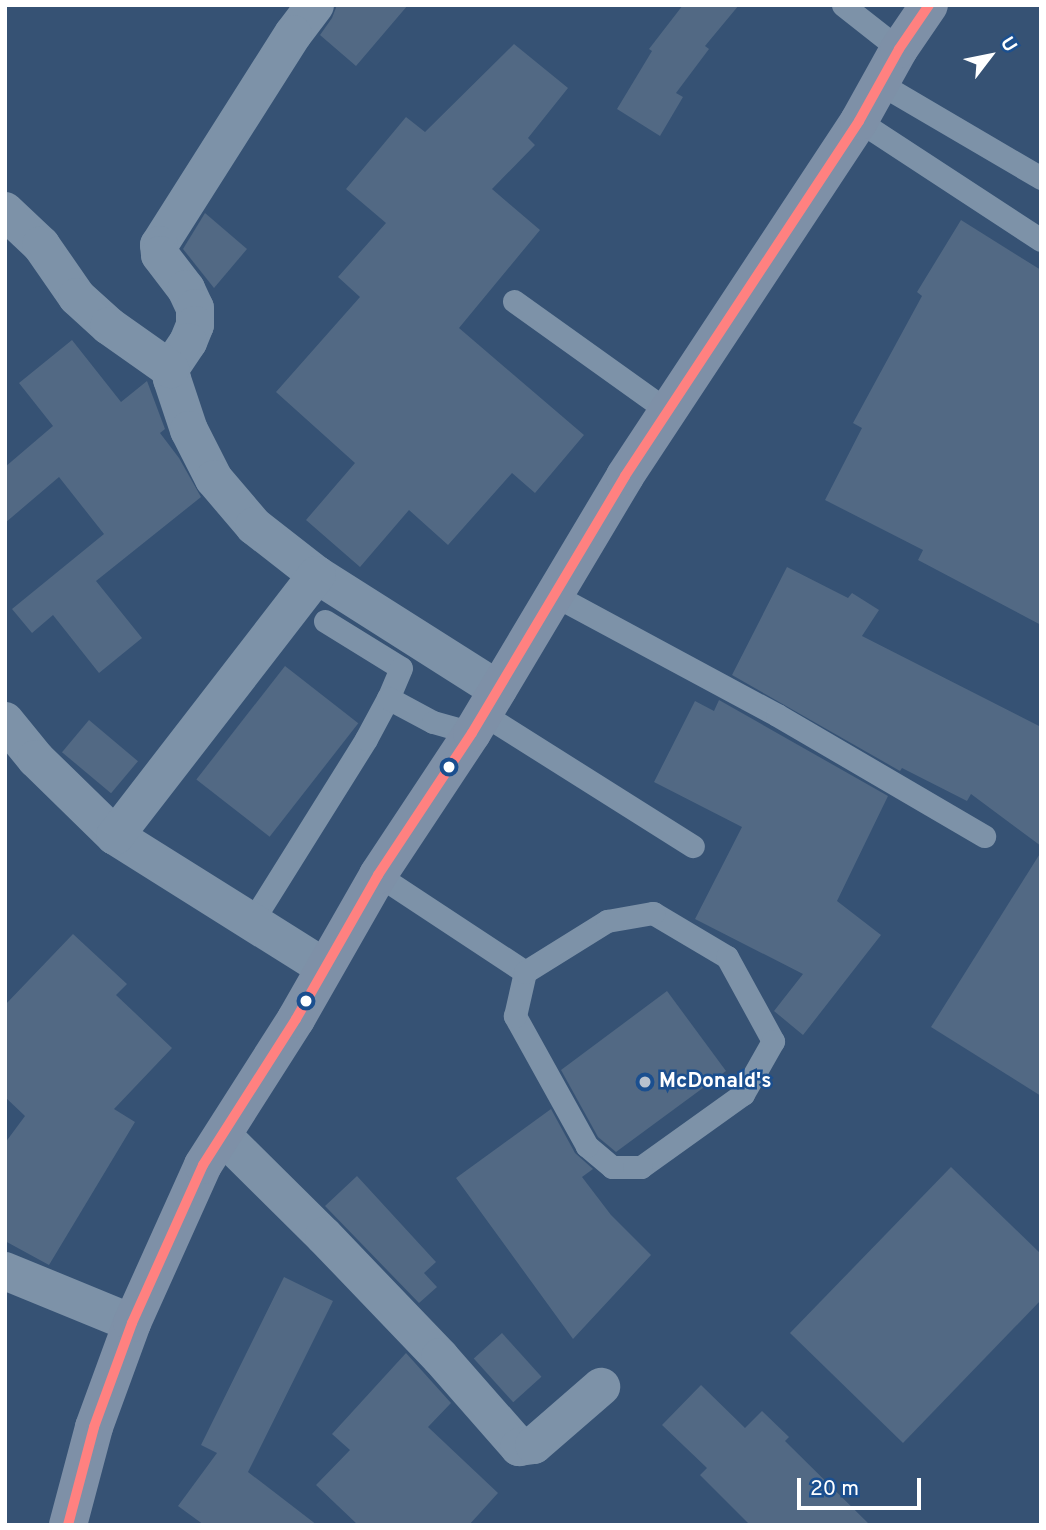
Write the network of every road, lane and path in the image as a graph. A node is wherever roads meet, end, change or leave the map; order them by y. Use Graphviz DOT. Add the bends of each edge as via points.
graph roads {
  1 [pos="315,5"];
  2 [pos="843,5"];
  3 [pos="929,5"];
  4 [pos="899,49"];
  5 [pos="879,83"];
  6 [pos="859,121"];
  7 [pos="1041,178"];
  8 [pos="5,211"];
  9 [pos="1041,240"];
  10 [pos="514,301"];
  11 [pos="170,369"];
  12 [pos="668,412"];
  13 [pos="317,575"];
  14 [pos="556,596"];
  15 [pos="325,621"];
  16 [pos="410,653"];
  17 [pos="388,698"];
  18 [pos="484,712"];
  19 [pos="5,721"];
  20 [pos="115,836"];
  21 [pos="984,836"];
  22 [pos="693,846"];
  23 [pos="378,876"];
  24 [pos="253,920"];
  25 [pos="324,967"];
  26 [pos="525,972"];
  27 [pos="222,1136"];
  28 [pos="5,1271"];
  29 [pos="132,1323"];
  30 [pos="601,1387"];
  31 [pos="68,1525"];
  1 -- 11 [label="street" via="159,245 160,255 195,308 195,325"];
  2 -- 4 [label="lane"];
  3 -- 4 [label="highway"];
  4 -- 5 [label="highway"];
  5 -- 6 [label="highway"];
  5 -- 7 [label="lane"];
  6 -- 9 [label="lane"];
  6 -- 12 [label="highway"];
  8 -- 11 [label="street" via="35,237 77,297"];
  10 -- 12 [label="lane"];
  11 -- 13 [label="street" via="188,430 214,479 254,526"];
  12 -- 14 [label="highway"];
  13 -- 16 [label="street"];
  13 -- 20 [label="street"];
  14 -- 18 [label="highway"];
  14 -- 21 [label="lane" via="777,715"];
  15 -- 16 [label="lane"];
  16 -- 17 [label="lane"];
  16 -- 18 [label="street"];
  17 -- 18 [label="lane" via="433,722"];
  17 -- 24 [label="lane"];
  18 -- 22 [label="lane"];
  18 -- 23 [label="highway"];
  19 -- 20 [label="street" via="36,759"];
  20 -- 24 [label="street"];
  23 -- 25 [label="highway"];
  23 -- 26 [label="lane"];
  24 -- 25 [label="street"];
  25 -- 27 [label="highway"];
  26 -- 26 [label="lane" via="607,921 653,913 727,957 773,1041 743,1094 640,1167 612,1167 587,1146 515,1016"];
  27 -- 29 [label="highway" via="204,1164"];
  27 -- 30 [label="street" via="392,1306 519,1447 534,1445"];
  28 -- 29 [label="street"];
  29 -- 31 [label="highway" via="94,1427"];
}
